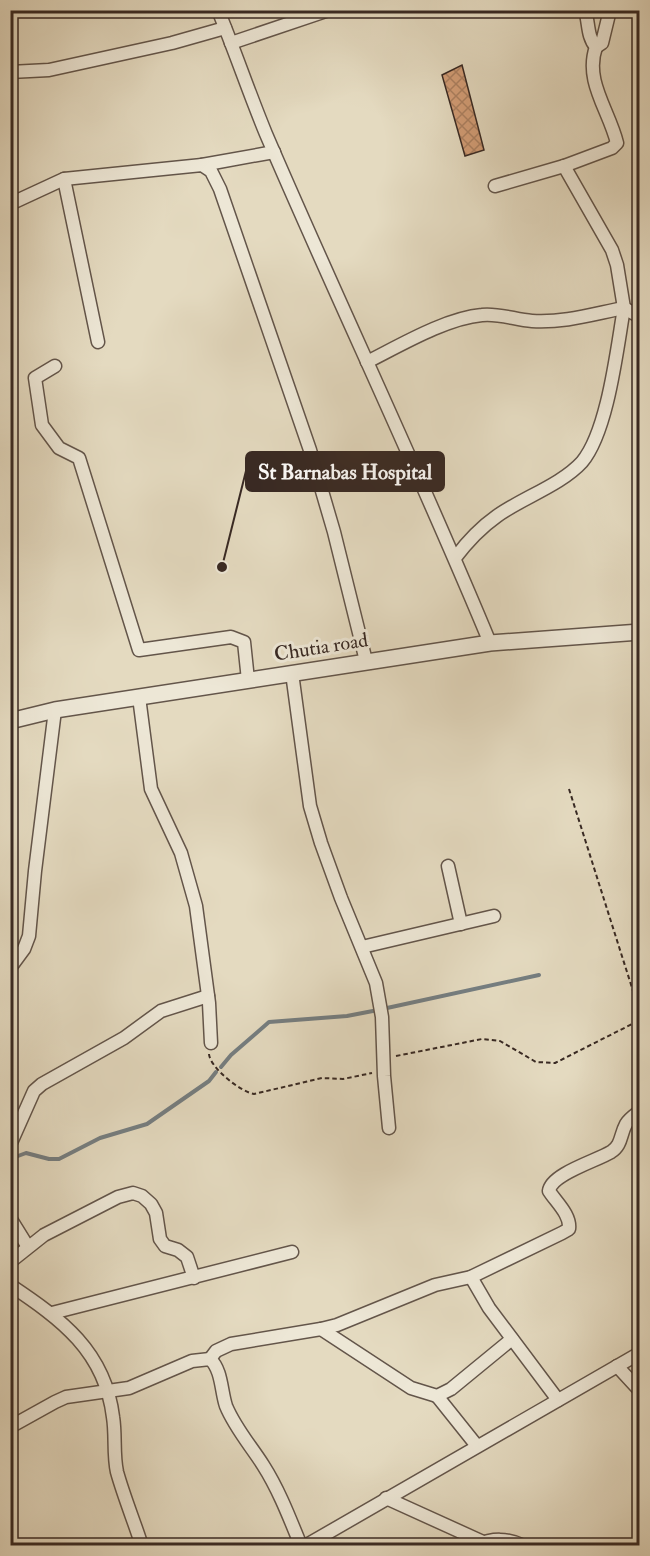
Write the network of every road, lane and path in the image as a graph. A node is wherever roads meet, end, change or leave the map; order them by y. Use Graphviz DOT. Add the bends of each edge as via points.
graph roads {
  1 [pos="218,10"];
  2 [pos="329,10"];
  3 [pos="585,10"];
  4 [pos="610,10"];
  5 [pos="225,28"];
  6 [pos="231,43"];
  7 [pos="596,47"];
  8 [pos="10,72"];
  9 [pos="274,152"];
  10 [pos="202,165"];
  11 [pos="564,166"];
  12 [pos="64,179"];
  13 [pos="495,186"];
  14 [pos="10,204"];
  15 [pos="624,308"];
  16 [pos="639,317"];
  17 [pos="98,342"];
  18 [pos="367,362"];
  19 [pos="55,366"];
  20 [pos="455,558"];
  21 [pos="639,632"];
  22 [pos="490,643"];
  23 [pos="366,661"];
  24 [pos="292,673"];
  25 [pos="248,680"];
  26 [pos="138,697"];
  27 [pos="55,710"];
  28 [pos="10,721"];
  29 [pos="570,789"];
  30 [pos="448,866"];
  31 [pos="494,916"];
  32 [pos="461,924"];
  33 [pos="362,946"];
  34 [pos="10,968"];
  35 [pos="208,996"];
  36 [pos="639,1013"];
  37 [pos="639,1020"];
  38 [pos="211,1043"];
  39 [pos="384,1064"];
  40 [pos="639,1112"];
  41 [pos="389,1128"];
  42 [pos="10,1145"];
  43 [pos="10,1218"];
  44 [pos="28,1246"];
  45 [pos="292,1252"];
  46 [pos="10,1262"];
  47 [pos="471,1277"];
  48 [pos="194,1278"];
  49 [pos="10,1284"];
  50 [pos="52,1313"];
  51 [pos="321,1329"];
  52 [pos="512,1339"];
  53 [pos="639,1353"];
  54 [pos="210,1359"];
  55 [pos="616,1366"];
  56 [pos="639,1391"];
  57 [pos="108,1392"];
  58 [pos="437,1396"];
  59 [pos="558,1400"];
  60 [pos="10,1427"];
  61 [pos="477,1446"];
  62 [pos="386,1498"];
  63 [pos="479,1544"];
  64 [pos="142,1545"];
  65 [pos="303,1545"];
  66 [pos="524,1545"];
  1 -- 5 [label="street"];
  2 -- 6 [label="street"];
  3 -- 7 [label="street" via="589,34"];
  4 -- 7 [label="street" via="602,44"];
  5 -- 6 [label="street"];
  5 -- 8 [label="street" via="49,70"];
  6 -- 9 [label="street"];
  7 -- 11 [label="street" via="591,73 618,143"];
  9 -- 10 [label="street"];
  9 -- 18 [label="street"];
  10 -- 12 [label="street"];
  10 -- 23 [label="street" via="211,171 220,189 310,450"];
  11 -- 13 [label="street"];
  11 -- 15 [label="street" via="612,250"];
  12 -- 14 [label="street"];
  12 -- 17 [label="street"];
  15 -- 16 [label="street"];
  15 -- 18 [label="street" via="548,321 495,314 472,316 434,329"];
  15 -- 20 [label="street" via="603,415 582,462 497,516 473,535"];
  18 -- 20 [label="street"];
  19 -- 25 [label="street" via="35,378 42,425 59,448 79,458 139,650 231,637 244,642"];
  20 -- 22 [label="street"];
  21 -- 22 [label="street, Chutia road"];
  22 -- 23 [label="street, Chutia road"];
  23 -- 24 [label="street, Chutia road"];
  24 -- 25 [label="street, Chutia road"];
  24 -- 33 [label="street" via="310,806"];
  25 -- 26 [label="street, Chutia road"];
  26 -- 27 [label="street, Chutia road"];
  26 -- 35 [label="street" via="152,789 191,883"];
  27 -- 28 [label="street, Chutia road"];
  27 -- 34 [label="street" via="29,936"];
  29 -- 36 [label="path"];
  30 -- 32 [label="street"];
  31 -- 32 [label="street"];
  32 -- 33 [label="street"];
  33 -- 39 [label="street" via="376,983"];
  35 -- 38 [label="street"];
  35 -- 42 [label="street" via="161,1011 124,1038 42,1084 34,1091"];
  37 -- 39 [label="path" via="555,1063 536,1062 500,1041 482,1039"];
  38 -- 39 [label="path" via="209,1058 214,1067 246,1093 322,1078 343,1079"];
  39 -- 41 [label="street"];
  40 -- 47 [label="street" via="625,1125 619,1145 611,1152 549,1186 568,1219 569,1229"];
  43 -- 44 [label="street"];
  44 -- 46 [label="street"];
  44 -- 48 [label="street" via="118,1197 133,1193 151,1204 160,1239 165,1246 187,1257"];
  45 -- 48 [label="street"];
  47 -- 51 [label="street" via="435,1285"];
  47 -- 52 [label="street"];
  48 -- 50 [label="street"];
  49 -- 50 [label="street"];
  50 -- 57 [label="street" via="87,1351"];
  51 -- 54 [label="street" via="231,1344 216,1351"];
  51 -- 58 [label="street" via="411,1388"];
  52 -- 58 [label="street"];
  52 -- 59 [label="street"];
  53 -- 55 [label="street"];
  54 -- 57 [label="street" via="192,1361 129,1388"];
  54 -- 65 [label="street" via="218,1371 227,1407 264,1466"];
  55 -- 56 [label="street"];
  55 -- 59 [label="street"];
  57 -- 60 [label="street" via="66,1397"];
  57 -- 64 [label="street" via="117,1470"];
  58 -- 61 [label="street"];
  59 -- 61 [label="street"];
  61 -- 62 [label="street"];
  62 -- 63 [label="street"];
  62 -- 65 [label="street"];
  63 -- 66 [label="street" via="505,1539"];
}
